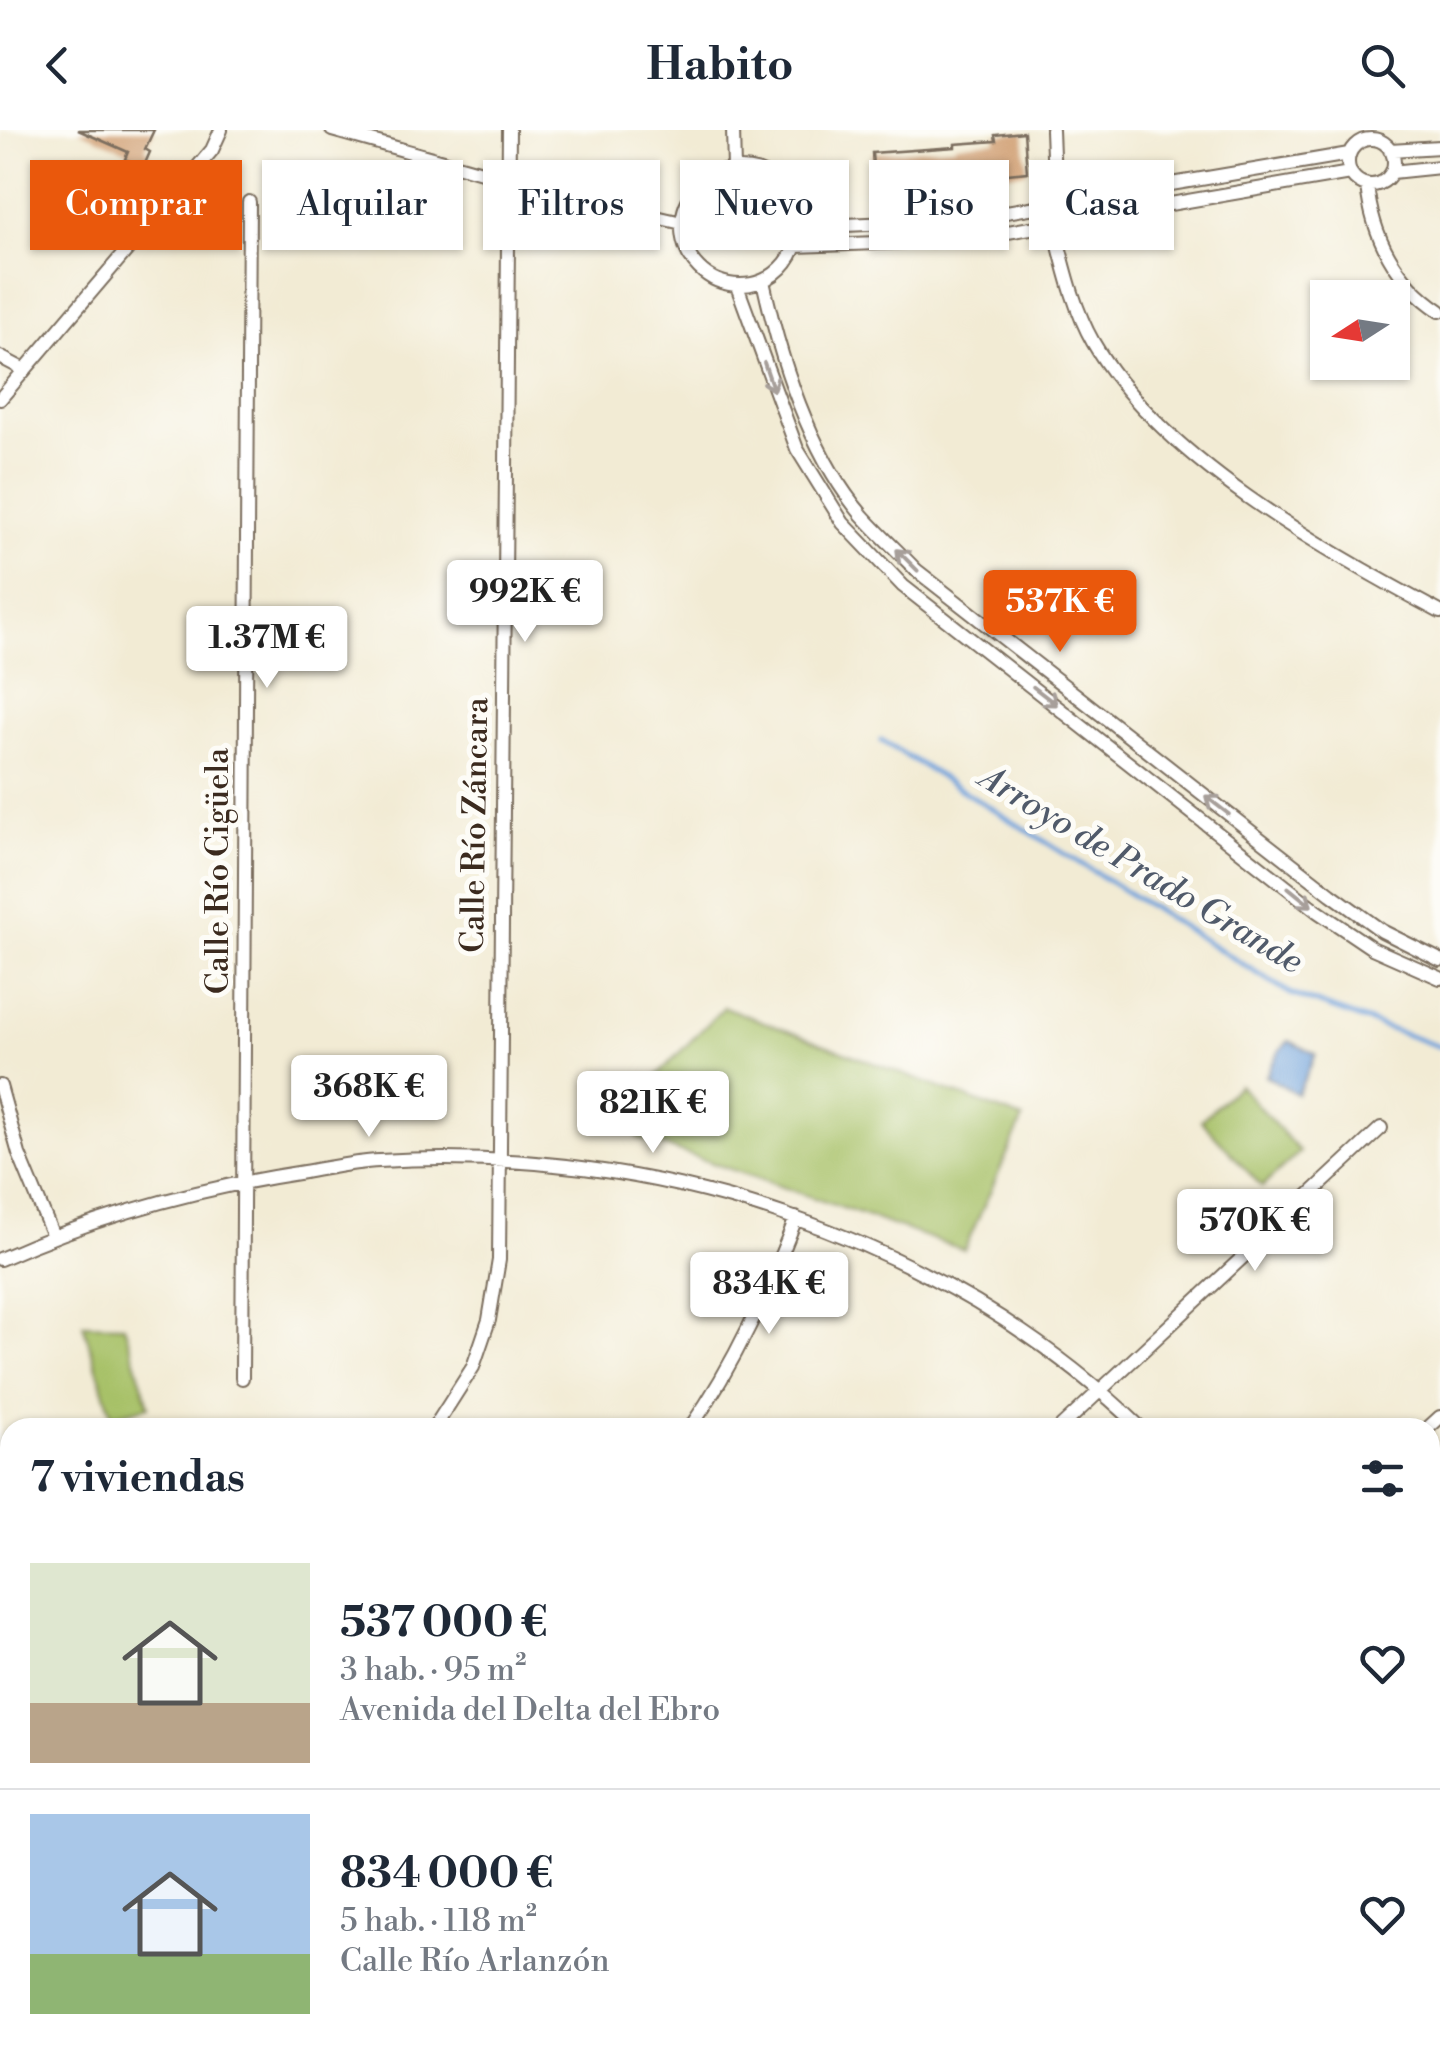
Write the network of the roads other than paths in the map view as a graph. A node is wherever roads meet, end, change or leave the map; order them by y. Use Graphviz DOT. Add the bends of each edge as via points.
graph roads {
  1 [pos="221,130"];
  2 [pos="332,130"];
  3 [pos="508,130"];
  4 [pos="732,130"];
  5 [pos="1052,130"];
  6 [pos="1371,134"];
  7 [pos="1440,147"];
  8 [pos="1390,150"];
  9 [pos="1349,154"];
  10 [pos="508,160"];
  11 [pos="734,160"];
  12 [pos="1053,160"];
  13 [pos="1440,167"];
  14 [pos="483,171"];
  15 [pos="1392,172"];
  16 [pos="1350,173"];
  17 [pos="1174,185"];
  18 [pos="1367,185"];
  19 [pos="249,202"];
  20 [pos="1174,202"];
  21 [pos="1029,210"];
  22 [pos="849,225"];
  23 [pos="1029,230"];
  24 [pos="849,244"];
  25 [pos="507,250"];
  26 [pos="688,250"];
  27 [pos="793,250"];
  28 [pos="1061,250"];
  29 [pos="763,281"];
  30 [pos="736,286"];
  31 [pos="1440,311"];
  32 [pos="0,357"];
  33 [pos="24,369"];
  34 [pos="0,399"];
  35 [pos="1440,612"];
  36 [pos="1440,960"];
  37 [pos="1440,978"];
  38 [pos="0,1086"];
  39 [pos="1381,1128"];
  40 [pos="499,1160"];
  41 [pos="243,1181"];
  42 [pos="796,1218"];
  43 [pos="53,1236"];
  44 [pos="0,1259"];
  45 [pos="242,1378"];
  46 [pos="1101,1390"];
  47 [pos="440,1418"];
  48 [pos="696,1418"];
  49 [pos="1071,1418"];
  50 [pos="1130,1418"];
  1 -- 33 [label="street" via="212,150"];
  2 -- 14 [label="street"];
  3 -- 10 [label="street, Calle Río Záncara"];
  4 -- 11 [label="street"];
  5 -- 12 [label="street"];
  6 -- 8 [label="street"];
  6 -- 9 [label="street"];
  7 -- 8 [label="street"];
  8 -- 15 [label="street"];
  9 -- 16 [label="street"];
  9 -- 17 [label="street"];
  13 -- 15 [label="street"];
  15 -- 18 [label="street"];
  16 -- 18 [label="street"];
  16 -- 20 [label="street"];
  18 -- 31 [label="street" via="1377,236 1402,276"];
  19 -- 41 [label="street, Calle Río Cigüela"];
  21 -- 22 [label="street"];
  23 -- 24 [label="street"];
  25 -- 40 [label="street, Calle Río Záncara"];
  26 -- 30 [label="street" via="703,272"];
  27 -- 29 [label="street"];
  28 -- 35 [label="street" via="1093,342 1161,427 1250,498"];
  29 -- 30 [label="street"];
  36 -- 29 [label="street, one-way" via="1382,931 1331,894 916,570 860,513 815,441"];
  30 -- 37 [label="street, one-way" via="797,449 843,524 903,586 1317,910 1372,948"];
  32 -- 33 [label="street"];
  33 -- 34 [label="street"];
  38 -- 43 [label="street"];
  39 -- 46 [label="street"];
  40 -- 41 [label="street" via="375,1161"];
  40 -- 42 [label="street" via="648,1176"];
  40 -- 47 [label="street, Calle Río Záncara" via="498,1260 489,1320 473,1366"];
  41 -- 43 [label="street"];
  41 -- 45 [label="street, Calle Río Cigüela"];
  42 -- 46 [label="street" via="986,1309"];
  42 -- 48 [label="street" via="738,1352"];
  43 -- 44 [label="street"];
  46 -- 49 [label="street"];
  46 -- 50 [label="street"];
}
